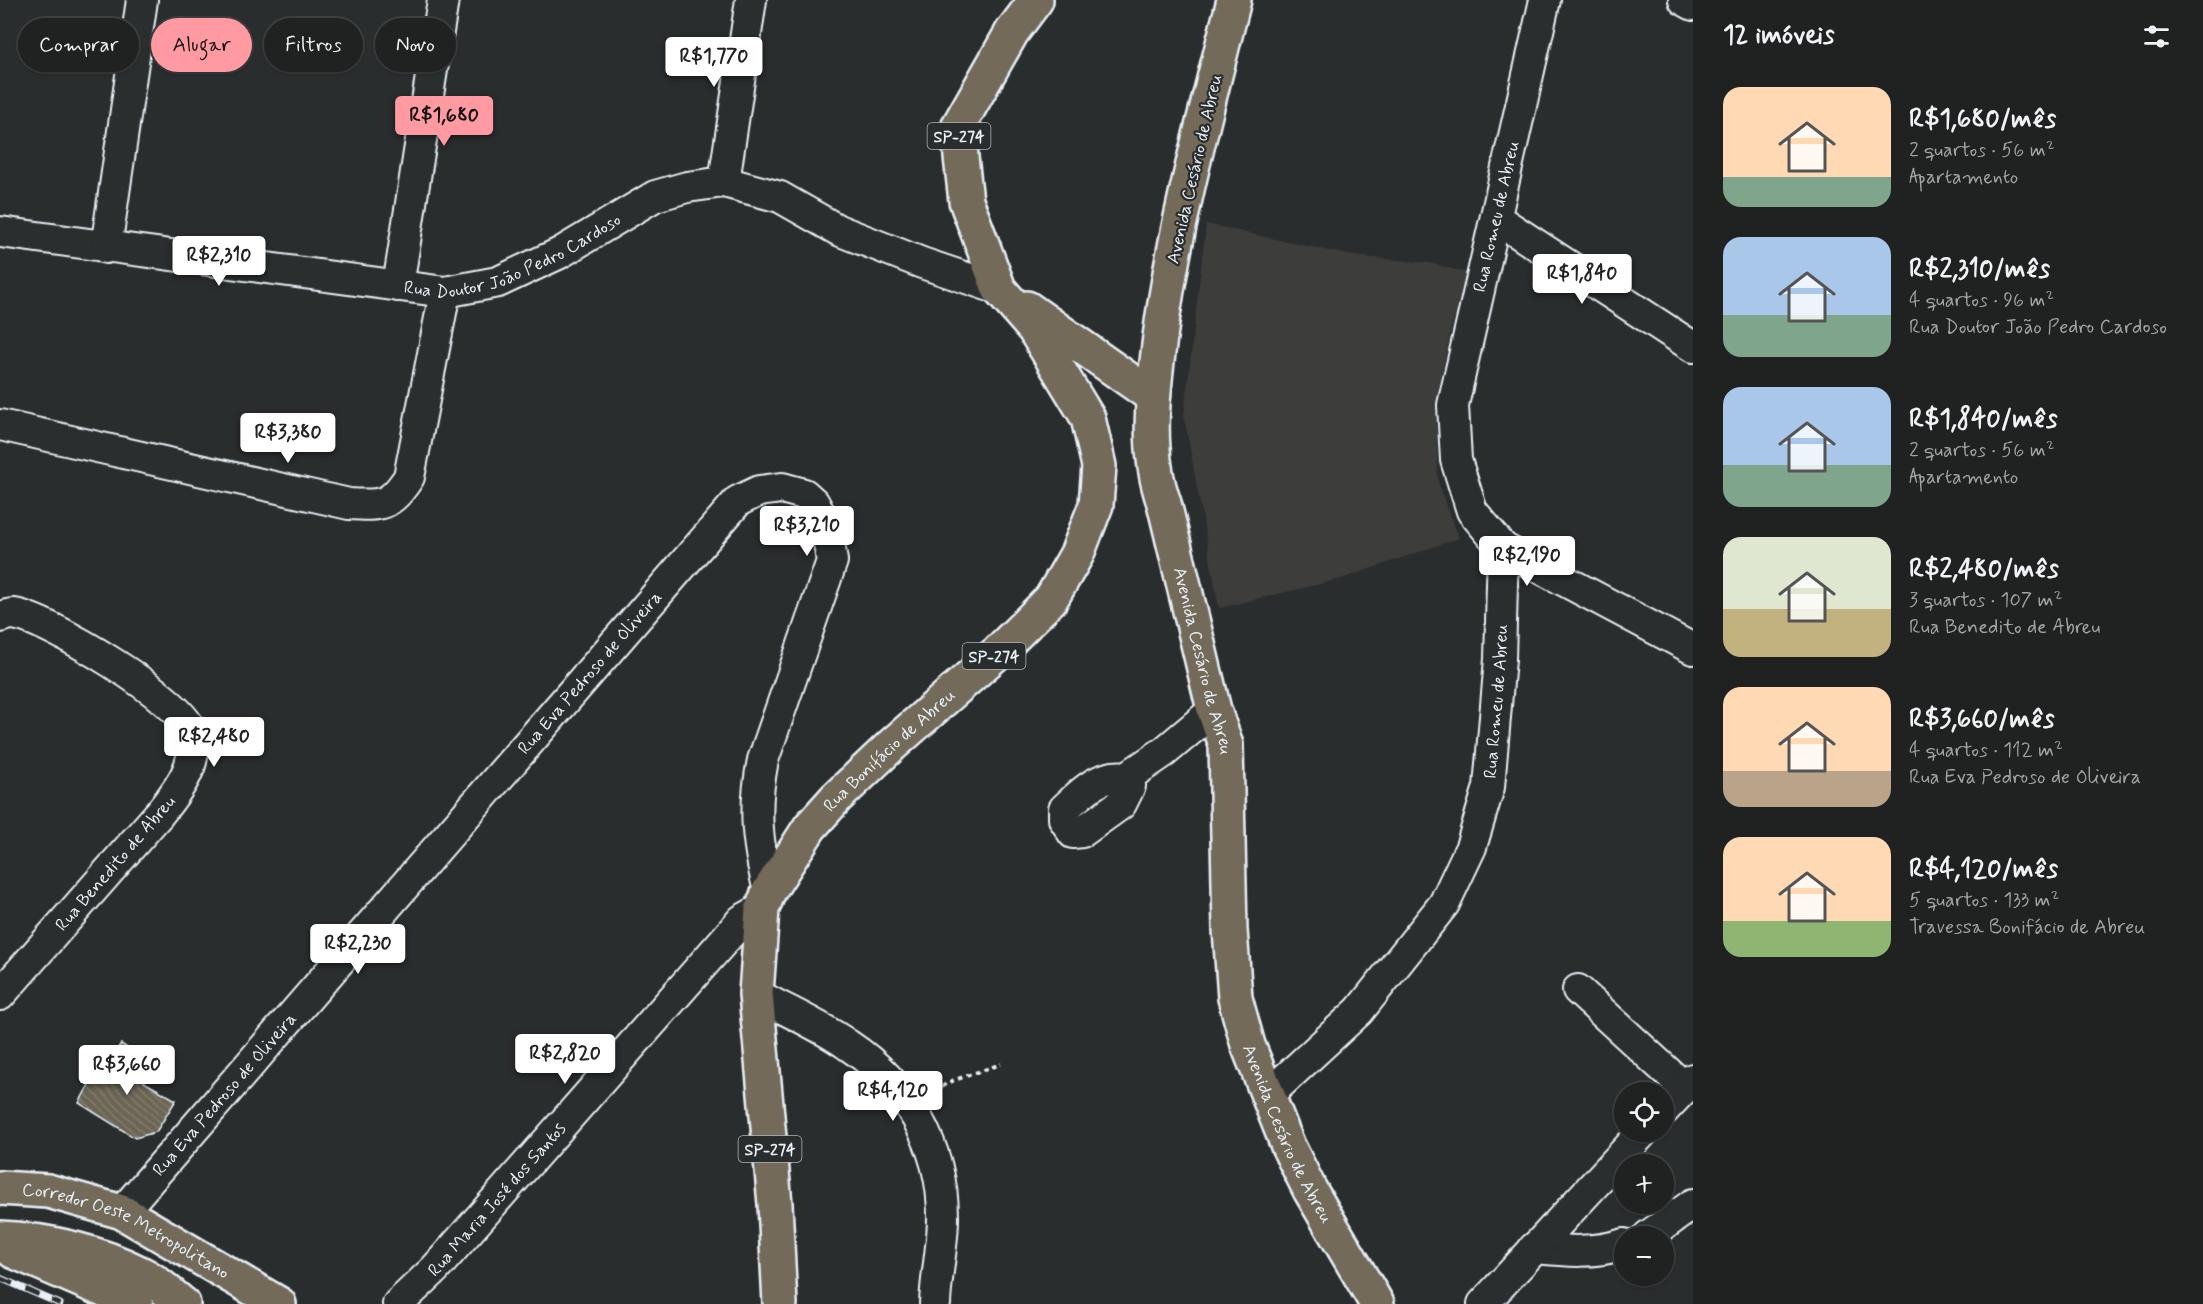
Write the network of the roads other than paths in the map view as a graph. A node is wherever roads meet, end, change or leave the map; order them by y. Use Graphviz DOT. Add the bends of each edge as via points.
graph roads {
  1 [pos="142,0"];
  2 [pos="443,0"];
  3 [pos="750,0"];
  4 [pos="1036,0"];
  5 [pos="1234,0"];
  6 [pos="1545,0"];
  7 [pos="1684,0"];
  8 [pos="1693,5"];
  9 [pos="724,182"];
  10 [pos="1497,219"];
  11 [pos="0,232"];
  12 [pos="106,248"];
  13 [pos="398,286"];
  14 [pos="999,288"];
  15 [pos="444,292"];
  16 [pos="1693,347"];
  17 [pos="1152,396"];
  18 [pos="0,425"];
  19 [pos="1503,548"];
  20 [pos="0,617"];
  21 [pos="1693,649"];
  22 [pos="1214,710"];
  23 [pos="1127,777"];
  24 [pos="766,900"];
  25 [pos="1578,990"];
  26 [pos="756,994"];
  27 [pos="0,995"];
  28 [pos="1689,1084"];
  29 [pos="1268,1095"];
  30 [pos="1674,1100"];
  31 [pos="1634,1142"];
  32 [pos="0,1188"];
  33 [pos="1693,1204"];
  34 [pos="122,1212"];
  35 [pos="1662,1226"];
  36 [pos="0,1238"];
  37 [pos="0,1246"];
  38 [pos="1534,1248"];
  39 [pos="1614,1248"];
  40 [pos="136,1304"];
  41 [pos="183,1304"];
  42 [pos="279,1304"];
  43 [pos="398,1304"];
  44 [pos="780,1304"];
  45 [pos="935,1304"];
  46 [pos="1377,1304"];
  47 [pos="1483,1304"];
  1 -- 12 [label="street"];
  2 -- 13 [label="street"];
  3 -- 9 [label="street"];
  4 -- 14 [label="main road, Rua Bonifácio de Abreu / SP-274" via="1012,32 959,125 966,201"];
  5 -- 17 [label="main road, Avenida Cesário de Abreu" via="1181,213"];
  6 -- 10 [label="street, Rua Romeu de Abreu"];
  7 -- 8 [label="street"];
  9 -- 14 [label="street, Rua Doutor João Pedro Cardoso" via="780,197 838,230"];
  9 -- 15 [label="street, Rua Doutor João Pedro Cardoso" via="655,196 560,253 498,282"];
  10 -- 16 [label="street"];
  10 -- 19 [label="street, Rua Romeu de Abreu" via="1453,405 1456,460 1473,511"];
  11 -- 12 [label="street, Rua Doutor João Pedro Cardoso"];
  12 -- 13 [label="street, Rua Doutor João Pedro Cardoso"];
  13 -- 15 [label="street, Rua Doutor João Pedro Cardoso"];
  14 -- 17 [label="main road"];
  14 -- 24 [label="main road, Rua Bonifácio de Abreu / SP-274" via="1035,329 1088,418 1099,466 1096,505 1077,554 1051,599 836,798 810,827"];
  15 -- 18 [label="street" via="409,477 395,497 375,505 348,504"];
  17 -- 22 [label="main road, Avenida Cesário de Abreu" via="1155,479"];
  19 -- 21 [label="street"];
  19 -- 29 [label="street, Rua Romeu de Abreu" via="1500,659 1489,787 1471,847 1444,904 1392,971 1359,1011"];
  20 -- 27 [label="street, Rua Benedito de Abreu" via="12,614 36,621 128,673 185,717 194,748 181,786"];
  22 -- 23 [label="street"];
  22 -- 29 [label="main road, Avenida Cesário de Abreu" via="1226,745 1235,998"];
  24 -- 26 [label="main road, Rua Bonifácio de Abreu / SP-274"];
  24 -- 34 [label="street, Rua Eva Pedroso de Oliveira" via="756,793 763,760 832,561 826,526 814,503 804,494 782,488 759,491 738,501"];
  24 -- 43 [label="street, Rua Maria José dos Santos" via="742,920 435,1269"];
  25 -- 28 [label="street"];
  26 -- 44 [label="main road, Rua Bonifácio de Abreu / SP-274"];
  26 -- 45 [label="street" via="849,1045 898,1089 917,1114 940,1180 943,1220"];
  28 -- 30 [label="street"];
  29 -- 46 [label="main road, Avenida Cesário de Abreu" via="1310,1190"];
  31 -- 38 [label="street"];
  32 -- 34 [label="main road, Corredor Oeste Metropolitano" via="48,1191"];
  33 -- 35 [label="street"];
  34 -- 42 [label="main road, Corredor Oeste Metropolitano"];
  36 -- 41 [label="main road" via="29,1239 77,1249 143,1274"];
  37 -- 40 [label="main road"];
  38 -- 39 [label="street" via="1577,1252"];
  38 -- 47 [label="street"];
}
